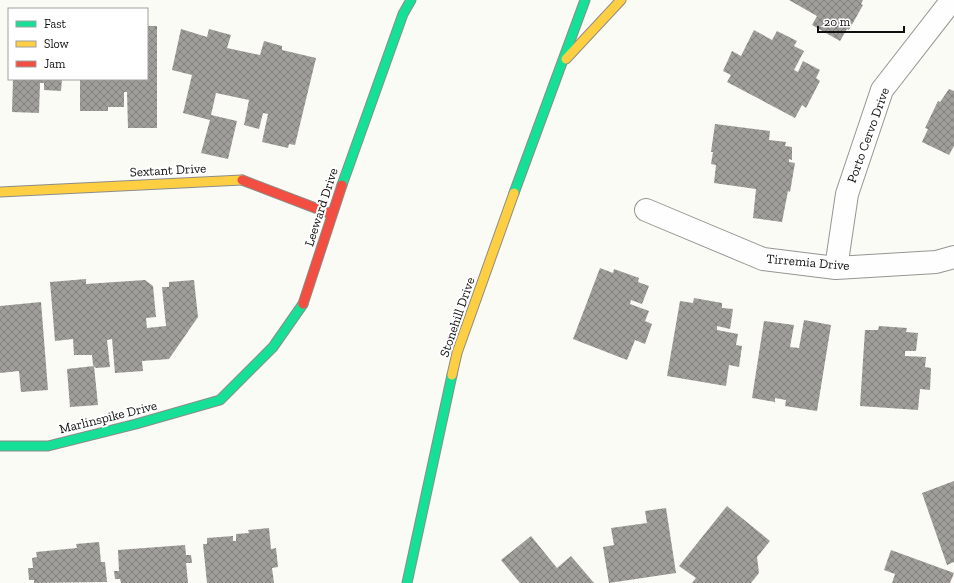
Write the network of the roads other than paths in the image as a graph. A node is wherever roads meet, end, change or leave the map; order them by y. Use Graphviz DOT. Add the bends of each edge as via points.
graph roads {
  1 [pos="585,0"];
  2 [pos="621,0"];
  3 [pos="952,0"];
  4 [pos="407,1"];
  5 [pos="559,67"];
  6 [pos="0,192"];
  7 [pos="646,210"];
  8 [pos="331,214"];
  9 [pos="954,257"];
  10 [pos="836,268"];
  11 [pos="220,400"];
  12 [pos="0,446"];
  13 [pos="408,583"];
  1 -- 5 [label="street, Stonehill Drive"];
  2 -- 5 [label="street, Stonehill Drive"];
  3 -- 10 [label="street, Porto Cervo Drive" via="882,90 847,194"];
  4 -- 8 [label="street, Leeward Drive"];
  5 -- 13 [label="street, Stonehill Drive" via="457,353"];
  6 -- 8 [label="street, Sextant Drive" via="241,180"];
  7 -- 10 [label="street, Tirremia Drive" via="763,259"];
  8 -- 11 [label="street, Leeward Drive" via="304,303 273,347"];
  9 -- 10 [label="street, Tirremia Drive" via="936,262"];
  11 -- 12 [label="street, Marlinspike Drive" via="48,446"];
}
